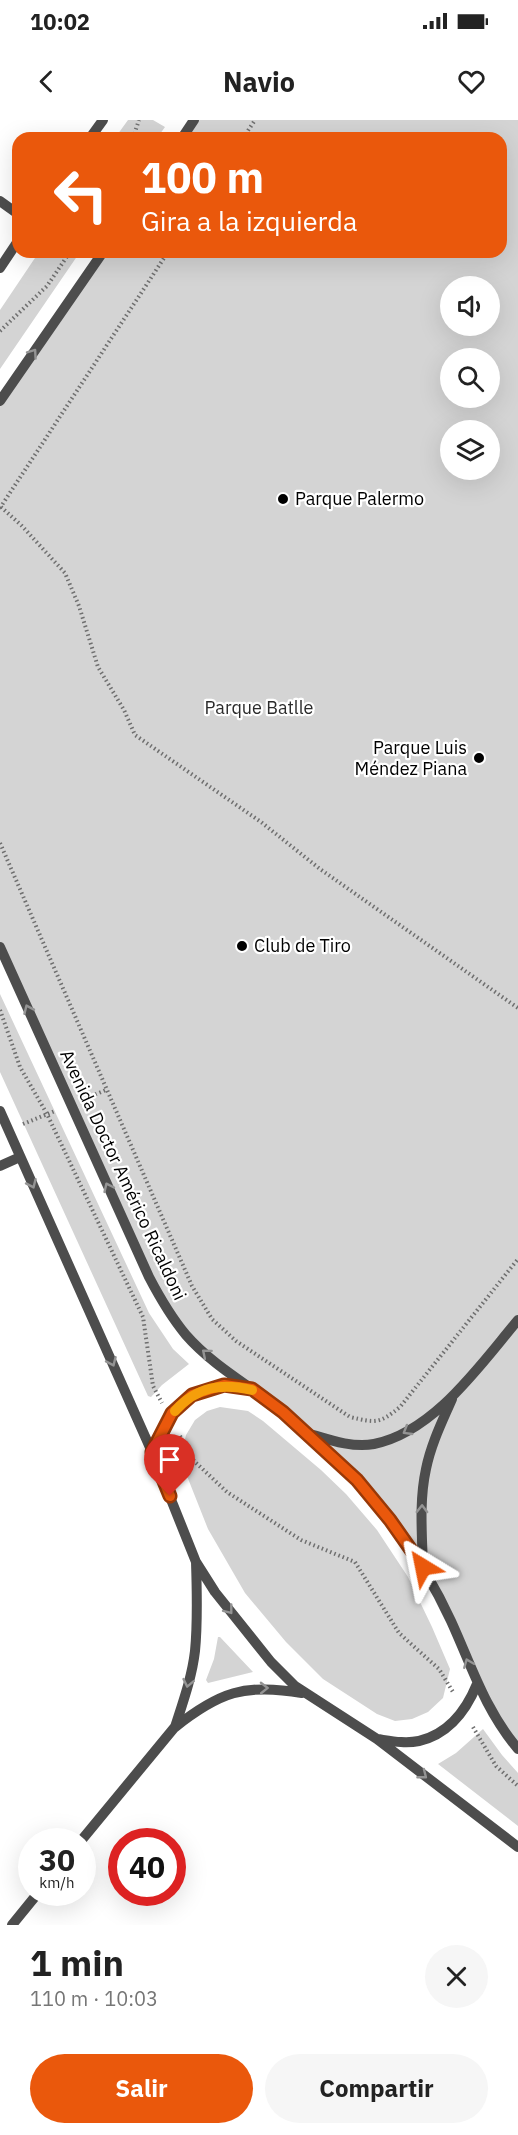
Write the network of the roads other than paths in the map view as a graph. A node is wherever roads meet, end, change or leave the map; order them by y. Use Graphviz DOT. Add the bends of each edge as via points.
graph roads {
  1 [pos="12,250"];
  2 [pos="99,258"];
  3 [pos="0,268"];
  4 [pos="0,401"];
  5 [pos="0,947"];
  6 [pos="0,1111"];
  7 [pos="20,1157"];
  8 [pos="0,1166"];
  9 [pos="518,1320"];
  10 [pos="252,1389"];
  11 [pos="453,1396"];
  12 [pos="307,1433"];
  13 [pos="152,1452"];
  14 [pos="196,1562"];
  15 [pos="423,1567"];
  16 [pos="477,1684"];
  17 [pos="306,1693"];
  18 [pos="174,1728"];
  19 [pos="377,1739"];
  20 [pos="518,1749"];
  21 [pos="92,1828"];
  22 [pos="518,1847"];
  23 [pos="27,1906"];
  24 [pos="12,1925"];
  1 -- 3 [label="street"];
  4 -- 2 [label="street, one-way"];
  10 -- 5 [label="street, Avenida Doctor Américo Ricaldoni, one-way" via="203,1352 166,1310"];
  6 -- 7 [label="street"];
  7 -- 8 [label="street"];
  7 -- 13 [label="street, one-way"];
  9 -- 11 [label="street"];
  10 -- 12 [label="street, Avenida Doctor Américo Ricaldoni"];
  10 -- 13 [label="street, Avenida Doctor Américo Ricaldoni" via="224,1385 192,1395 179,1406"];
  11 -- 12 [label="street, one-way" via="406,1433 374,1444 354,1444"];
  15 -- 11 [label="street, one-way" via="421,1505 426,1469"];
  12 -- 15 [label="street, Avenida Doctor Américo Ricaldoni" via="357,1480"];
  13 -- 14 [label="street"];
  14 -- 17 [label="street, one-way" via="271,1662"];
  14 -- 18 [label="street, one-way" via="195,1652"];
  16 -- 15 [label="street, Avenida Doctor Américo Ricaldoni, one-way" via="451,1620"];
  16 -- 19 [label="street" via="464,1711 440,1732 420,1741"];
  16 -- 20 [label="street, Avenida Doctor Américo Ricaldoni" via="501,1730"];
  18 -- 17 [label="street, one-way" via="209,1703 230,1694 257,1688"];
  17 -- 19 [label="street"];
  18 -- 21 [label="street"];
  19 -- 22 [label="street, one-way"];
  23 -- 24 [label="street"];
}
